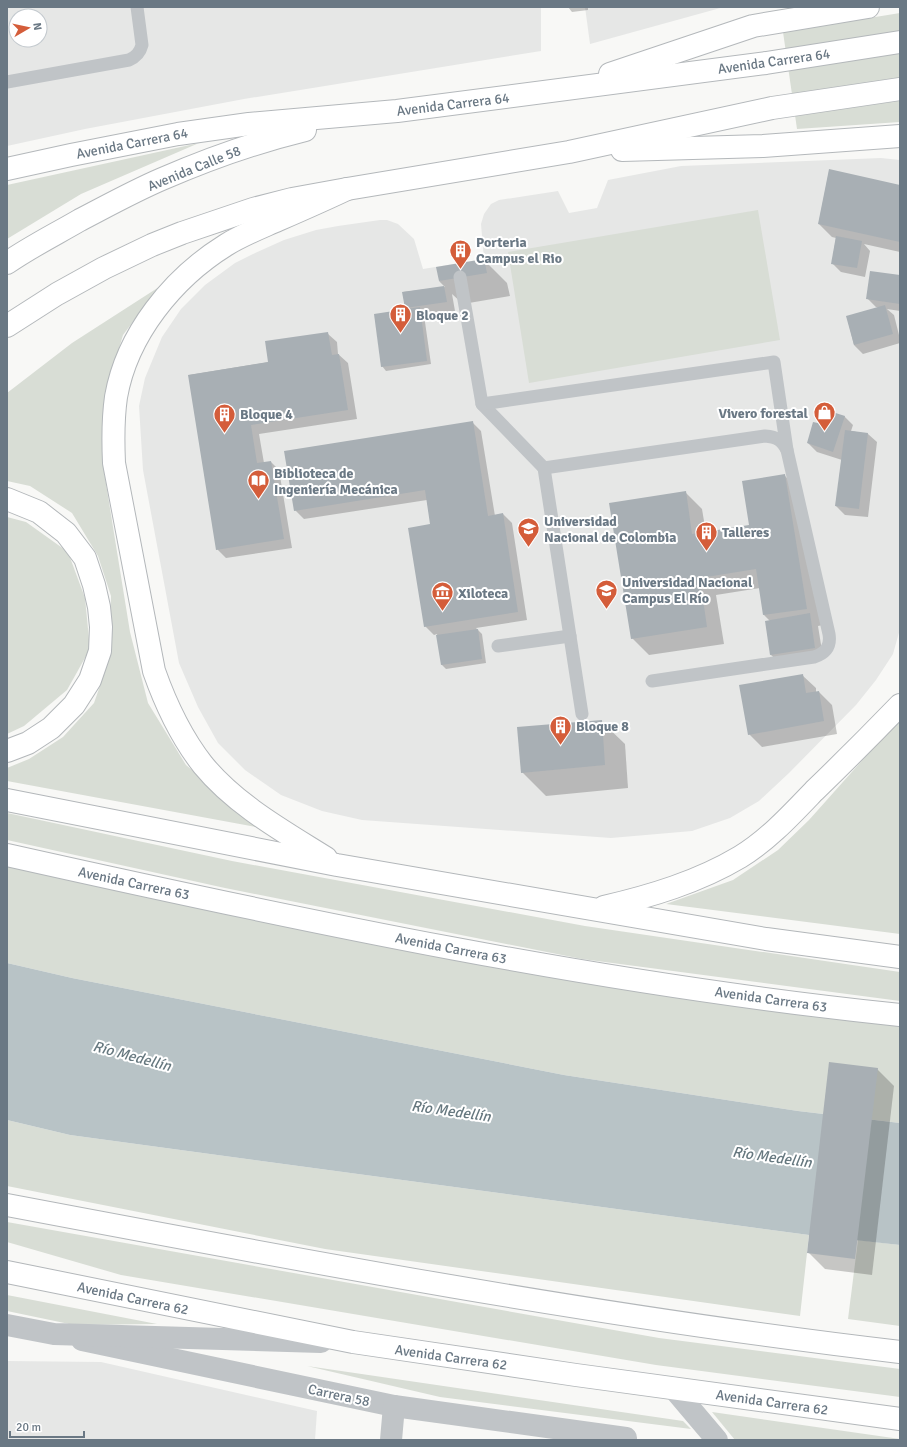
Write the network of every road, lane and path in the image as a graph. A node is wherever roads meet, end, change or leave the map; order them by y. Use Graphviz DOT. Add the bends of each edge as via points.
graph roads {
  1 [pos="137,7"];
  2 [pos="868,7"];
  3 [pos="900,42"];
  4 [pos="7,82"];
  5 [pos="900,88"];
  6 [pos="564,89"];
  7 [pos="397,111"];
  8 [pos="900,136"];
  9 [pos="569,152"];
  10 [pos="7,169"];
  11 [pos="347,190"];
  12 [pos="7,263"];
  13 [pos="460,278"];
  14 [pos="7,326"];
  15 [pos="482,404"];
  16 [pos="787,450"];
  17 [pos="544,468"];
  18 [pos="7,499"];
  19 [pos="570,636"];
  20 [pos="498,646"];
  21 [pos="652,681"];
  22 [pos="900,705"];
  23 [pos="582,714"];
  24 [pos="7,752"];
  25 [pos="7,800"];
  26 [pos="7,855"];
  27 [pos="337,865"];
  28 [pos="593,909"];
  29 [pos="900,957"];
  30 [pos="900,1015"];
  31 [pos="7,1205"];
  32 [pos="7,1272"];
  33 [pos="7,1325"];
  34 [pos="54,1334"];
  35 [pos="353,1342"];
  36 [pos="900,1352"];
  37 [pos="673,1388"];
  38 [pos="394,1406"];
  39 [pos="900,1419"];
  40 [pos="626,1438"];
  41 [pos="391,1440"];
  42 [pos="716,1440"];
  1 -- 4 [label="lane" via="142,45 136,57"];
  2 -- 6 [label="main road" via="753,26"];
  3 -- 6 [label="main road, Avenida Carrera 64" via="766,63"];
  5 -- 9 [label="main road" via="772,108"];
  6 -- 7 [label="main road, Avenida Carrera 64"];
  7 -- 10 [label="main road, Avenida Carrera 64" via="249,124 178,134"];
  7 -- 12 [label="main road, Avenida Calle 58" via="270,139 161,179 117,200"];
  8 -- 9 [label="main road" via="763,146"];
  9 -- 11 [label="main road"];
  11 -- 14 [label="main road" via="253,209 152,245 57,294"];
  11 -- 27 [label="main road" via="226,245 200,263 183,279 152,314 137,338 124,368 116,396 113,434 114,463 154,671 162,696 175,722 204,765 242,802 267,821"];
  13 -- 15 [label="lane"];
  15 -- 16 [label="lane" via="774,362"];
  15 -- 17 [label="lane"];
  16 -- 17 [label="lane" via="783,442 775,437 765,436"];
  16 -- 21 [label="lane" via="829,634 828,647 814,657"];
  17 -- 19 [label="lane"];
  18 -- 24 [label="main road" via="39,512 66,533 85,558 94,585 101,627 100,651 90,680 74,705 51,728 28,743"];
  19 -- 20 [label="lane"];
  19 -- 23 [label="lane"];
  22 -- 28 [label="main road" via="767,838 740,857 678,887"];
  25 -- 27 [label="main road"];
  26 -- 30 [label="main road, Avenida Carrera 63" via="295,918 534,964 805,1004"];
  27 -- 28 [label="main road"];
  28 -- 29 [label="main road" via="766,939"];
  31 -- 36 [label="main road" via="531,1300 696,1326"];
  32 -- 35 [label="main road, Avenida Carrera 62"];
  33 -- 34 [label="street, Carrera 58"];
  34 -- 35 [label="street, Carrera 58"];
  34 -- 38 [label="street, Carrera 58"];
  35 -- 37 [label="main road, Avenida Carrera 62"];
  37 -- 39 [label="main road, Avenida Carrera 62"];
  37 -- 42 [label="street"];
  38 -- 40 [label="street, Carrera 58"];
  38 -- 41 [label="street"];
}
